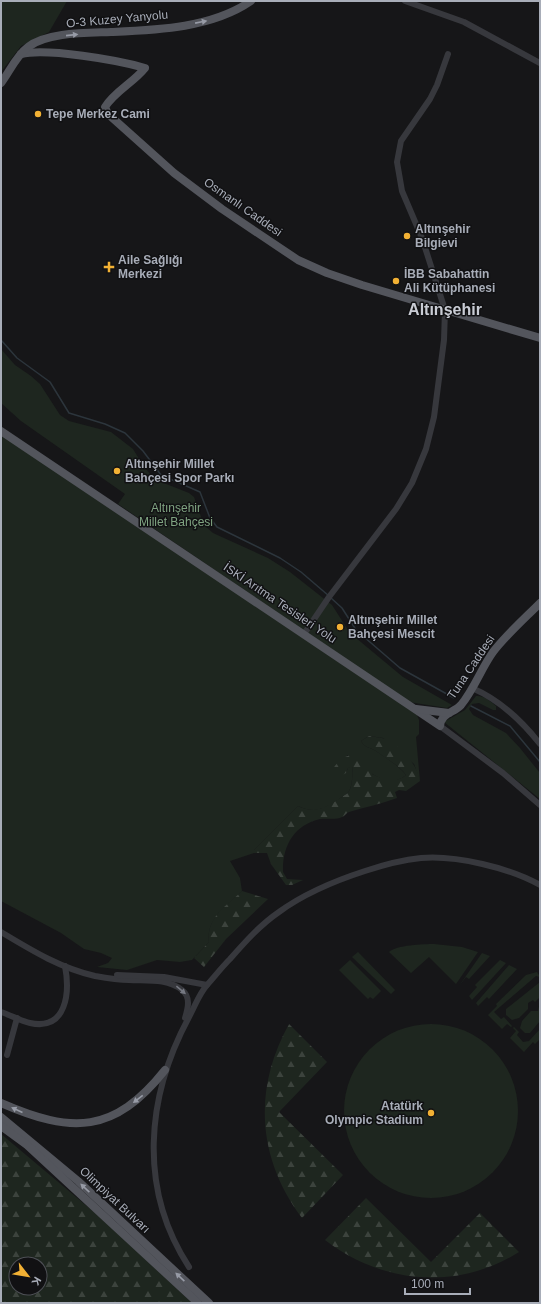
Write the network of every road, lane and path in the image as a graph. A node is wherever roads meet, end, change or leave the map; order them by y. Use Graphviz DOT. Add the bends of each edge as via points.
graph roads {
  1 [pos="251,1"];
  2 [pos="405,1"];
  3 [pos="34,43"];
  4 [pos="45,53"];
  5 [pos="448,54"];
  6 [pos="18,57"];
  7 [pos="540,63"];
  8 [pos="1,78"];
  9 [pos="1,83"];
  10 [pos="445,310"];
  11 [pos="540,338"];
  12 [pos="1,431"];
  13 [pos="540,603"];
  14 [pos="304,634"];
  15 [pos="472,688"];
  16 [pos="416,709"];
  17 [pos="449,712"];
  18 [pos="440,726"];
  19 [pos="540,744"];
  20 [pos="540,805"];
  21 [pos="540,885"];
  22 [pos="1,927"];
  23 [pos="1,932"];
  24 [pos="65,966"];
  25 [pos="207,985"];
  26 [pos="1,1012"];
  27 [pos="17,1018"];
  28 [pos="182,1030"];
  29 [pos="7,1055"];
  30 [pos="165,1070"];
  31 [pos="1,1103"];
  32 [pos="1,1117"];
  33 [pos="1,1126"];
  34 [pos="189,1267"];
  35 [pos="198,1303"];
  36 [pos="209,1303"];
  3 -- 1 [label="main road, O-3 Kuzey Yanyolu, one-way" via="42,39 72,34 148,30 208,20 233,12"];
  2 -- 7 [label="street" via="464,22"];
  3 -- 4 [label="main road"];
  3 -- 6 [label="main road, O-3 Kuzey Yanyolu"];
  4 -- 6 [label="main road"];
  4 -- 10 [label="main road, Osmanlı Caddesi" via="108,60 145,68 136,79 109,100 105,107 108,114 174,174 222,210 298,260 334,275"];
  5 -- 10 [label="street" via="430,99 401,141 397,162 402,191"];
  6 -- 8 [label="main road"];
  6 -- 9 [label="main road, O-3 Kuzey Yanyolu"];
  10 -- 11 [label="main road, Osmanlı Caddesi"];
  10 -- 14 [label="street" via="444,340 434,417 426,449 412,483 396,509"];
  12 -- 14 [label="main road, İSKİ Arıtma Tesisleri Yolu"];
  13 -- 15 [label="main road, Tuna Caddesi" via="492,653"];
  14 -- 16 [label="main road, İSKİ Arıtma Tesisleri Yolu"];
  15 -- 17 [label="main road, Tuna Caddesi" via="460,706"];
  15 -- 19 [label="street" via="488,696 515,716"];
  16 -- 17 [label="main road"];
  16 -- 18 [label="main road, İSKİ Arıtma Tesisleri Yolu"];
  17 -- 18 [label="main road, Tuna Caddesi" via="443,717"];
  18 -- 20 [label="street, İSKİ Arıtma Tesisleri Yolu"];
  21 -- 25 [label="street" via="498,869 453,859 423,858 382,866 319,888 278,912 243,944"];
  22 -- 25 [label="street" via="47,954 89,970 124,976 164,977"];
  23 -- 24 [label="street" via="40,955"];
  24 -- 27 [label="street" via="68,989 62,1010 56,1018 39,1024"];
  24 -- 28 [label="street, one-way" via="95,976 160,981 178,986 188,1000"];
  25 -- 28 [label="street"];
  26 -- 27 [label="street"];
  27 -- 29 [label="street"];
  28 -- 30 [label="street"];
  30 -- 31 [label="main road, one-way" via="132,1104 119,1113 91,1122 65,1124 28,1115"];
  30 -- 34 [label="street" via="157,1101 153,1160 169,1226 177,1249"];
  36 -- 32 [label="main road, Olimpiyat Bulvarı, one-way" via="78,1181"];
  33 -- 35 [label="main road, Olimpiyat Bulvarı" via="27,1145"];
}
